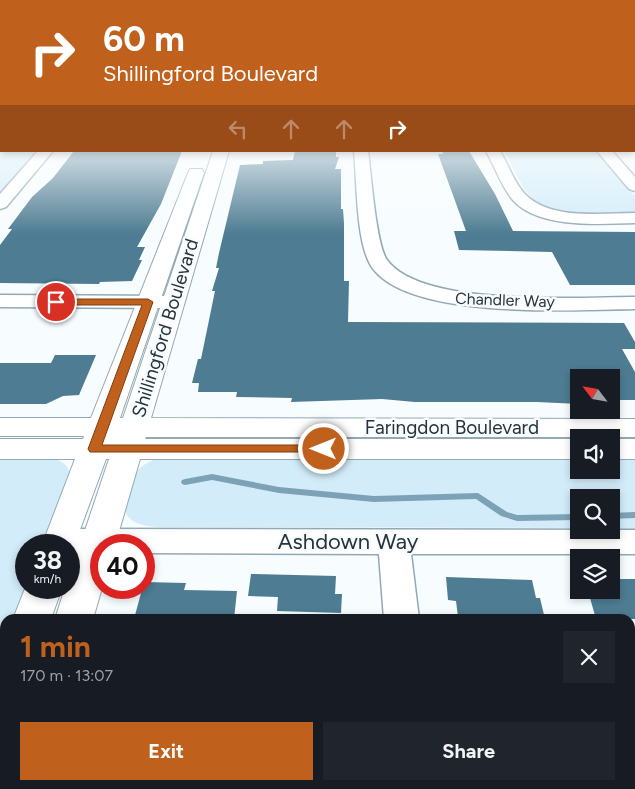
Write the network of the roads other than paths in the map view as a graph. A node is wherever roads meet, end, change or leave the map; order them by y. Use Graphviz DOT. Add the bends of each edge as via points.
graph roads {
  1 [pos="37,161"];
  2 [pos="200,161"];
  3 [pos="218,161"];
  4 [pos="362,161"];
  5 [pos="499,161"];
  6 [pos="613,161"];
  7 [pos="635,186"];
  8 [pos="0,204"];
  9 [pos="635,218"];
  10 [pos="0,302"];
  11 [pos="148,302"];
  12 [pos="174,302"];
  13 [pos="635,302"];
  14 [pos="0,427"];
  15 [pos="115,438"];
  16 [pos="629,439"];
  17 [pos="0,449"];
  18 [pos="570,449"];
  19 [pos="65,534"];
  20 [pos="99,534"];
  21 [pos="155,541"];
  22 [pos="394,542"];
  23 [pos="635,542"];
  24 [pos="90,567"];
  25 [pos="40,599"];
  26 [pos="34,614"];
  27 [pos="76,614"];
  28 [pos="401,614"];
  1 -- 8 [label="street"];
  2 -- 11 [label="street, Shillingford Boulevard"];
  3 -- 12 [label="street, Shillingford Boulevard"];
  4 -- 13 [label="street, Chandler Way" via="375,255 386,273 399,281 429,293 467,301"];
  5 -- 9 [label="street" via="518,196 529,205 570,217"];
  6 -- 7 [label="street"];
  10 -- 11 [label="street"];
  11 -- 12 [label="street"];
  11 -- 15 [label="street, Shillingford Boulevard"];
  12 -- 15 [label="street, Shillingford Boulevard"];
  14 -- 15 [label="street, Faringdon Boulevard"];
  15 -- 16 [label="street, Faringdon Boulevard"];
  15 -- 17 [label="street, Faringdon Boulevard"];
  15 -- 18 [label="street, Faringdon Boulevard"];
  15 -- 19 [label="street, Shillingford Boulevard"];
  15 -- 20 [label="street, Shillingford Boulevard"];
  21 -- 22 [label="street, Ashdown Way"];
  22 -- 23 [label="street, Ashdown Way"];
  22 -- 28 [label="street"];
  24 -- 27 [label="street, Shillingford Boulevard"];
  25 -- 26 [label="street"];
}
